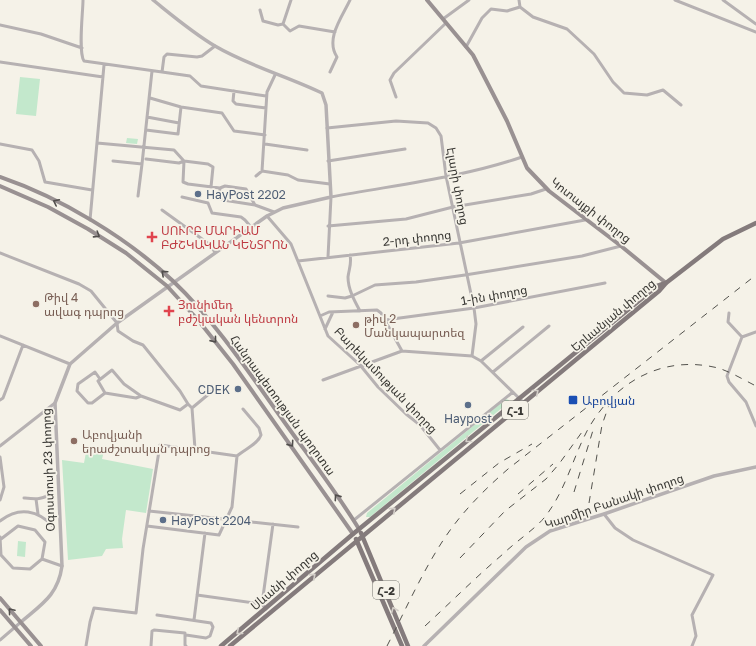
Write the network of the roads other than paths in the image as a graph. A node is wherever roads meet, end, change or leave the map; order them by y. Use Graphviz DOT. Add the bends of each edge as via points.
graph roads {
  1 [pos="83,0"];
  2 [pos="153,0"];
  3 [pos="291,0"];
  4 [pos="350,0"];
  5 [pos="427,0"];
  6 [pos="469,0"];
  7 [pos="519,0"];
  8 [pos="676,0"];
  9 [pos="723,0"];
  10 [pos="520,7"];
  11 [pos="260,10"];
  12 [pos="445,21"];
  13 [pos="283,24"];
  14 [pos="756,24"];
  15 [pos="0,25"];
  16 [pos="335,32"];
  17 [pos="756,32"];
  18 [pos="215,46"];
  19 [pos="466,47"];
  20 [pos="82,48"];
  21 [pos="0,62"];
  22 [pos="104,65"];
  23 [pos="152,71"];
  24 [pos="162,72"];
  25 [pos="330,72"];
  26 [pos="275,75"];
  27 [pos="103,77"];
  28 [pos="234,91"];
  29 [pos="266,96"];
  30 [pos="396,97"];
  31 [pos="150,98"];
  32 [pos="682,105"];
  33 [pos="181,106"];
  34 [pos="266,108"];
  35 [pos="147,117"];
  36 [pos="179,123"];
  37 [pos="327,128"];
  38 [pos="146,130"];
  39 [pos="265,135"];
  40 [pos="97,143"];
  41 [pos="0,144"];
  42 [pos="265,144"];
  43 [pos="144,147"];
  44 [pos="405,149"];
  45 [pos="307,150"];
  46 [pos="522,157"];
  47 [pos="146,158"];
  48 [pos="113,161"];
  49 [pos="184,161"];
  50 [pos="328,161"];
  51 [pos="142,164"];
  52 [pos="262,171"];
  53 [pos="256,176"];
  54 [pos="446,176"];
  55 [pos="0,177"];
  56 [pos="330,184"];
  57 [pos="0,186"];
  58 [pos="211,187"];
  59 [pos="220,188"];
  60 [pos="546,189"];
  61 [pos="92,190"];
  62 [pos="138,196"];
  63 [pos="182,197"];
  64 [pos="331,197"];
  65 [pos="255,205"];
  66 [pos="453,207"];
  67 [pos="162,210"];
  68 [pos="274,212"];
  69 [pos="267,216"];
  70 [pos="90,220"];
  71 [pos="585,220"];
  72 [pos="756,223"];
  73 [pos="328,226"];
  74 [pos="251,227"];
  75 [pos="459,243"];
  76 [pos="621,246"];
  77 [pos="215,252"];
  78 [pos="0,253"];
  79 [pos="350,255"];
  80 [pos="328,257"];
  81 [pos="298,261"];
  82 [pos="465,275"];
  83 [pos="174,282"];
  84 [pos="604,283"];
  85 [pos="666,283"];
  86 [pos="167,286"];
  87 [pos="328,296"];
  88 [pos="352,296"];
  89 [pos="474,308"];
  90 [pos="360,311"];
  91 [pos="333,312"];
  92 [pos="729,313"];
  93 [pos="320,316"];
  94 [pos="385,320"];
  95 [pos="117,323"];
  96 [pos="549,326"];
  97 [pos="523,327"];
  98 [pos="325,330"];
  99 [pos="756,332"];
  100 [pos="0,336"];
  101 [pos="742,336"];
  102 [pos="23,345"];
  103 [pos="402,351"];
  104 [pos="472,356"];
  105 [pos="481,360"];
  106 [pos="70,364"];
  107 [pos="360,365"];
  108 [pos="493,372"];
  109 [pos="100,379"];
  110 [pos="323,380"];
  111 [pos="216,388"];
  112 [pos="513,392"];
  113 [pos="105,393"];
  114 [pos="141,396"];
  115 [pos="519,398"];
  116 [pos="0,400"];
  117 [pos="523,402"];
  118 [pos="55,403"];
  119 [pos="188,404"];
  120 [pos="192,408"];
  121 [pos="244,409"];
  122 [pos="756,426"];
  123 [pos="0,446"];
  124 [pos="196,449"];
  125 [pos="440,450"];
  126 [pos="237,456"];
  127 [pos="0,457"];
  128 [pos="756,468"];
  129 [pos="51,493"];
  130 [pos="24,498"];
  131 [pos="36,499"];
  132 [pos="0,500"];
  133 [pos="149,512"];
  134 [pos="38,514"];
  135 [pos="604,514"];
  136 [pos="226,519"];
  137 [pos="354,520"];
  138 [pos="0,521"];
  139 [pos="273,524"];
  140 [pos="147,526"];
  141 [pos="54,527"];
  142 [pos="298,527"];
  143 [pos="359,529"];
  144 [pos="204,533"];
  145 [pos="353,534"];
  146 [pos="363,535"];
  147 [pos="1,538"];
  148 [pos="357,540"];
  149 [pos="42,559"];
  150 [pos="62,566"];
  151 [pos="197,595"];
  152 [pos="0,598"];
  153 [pos="262,604"];
  154 [pos="266,609"];
  155 [pos="0,610"];
  156 [pos="157,615"];
  157 [pos="194,620"];
  158 [pos="21,622"];
  159 [pos="15,627"];
  160 [pos="186,635"];
  161 [pos="0,640"];
  162 [pos="31,646"];
  163 [pos="41,646"];
  164 [pos="86,646"];
  165 [pos="151,646"];
  166 [pos="186,646"];
  167 [pos="222,646"];
  168 [pos="230,646"];
  169 [pos="402,646"];
  170 [pos="408,646"];
  171 [pos="424,646"];
  172 [pos="692,646"];
  1 -- 20 [label="street"];
  2 -- 18 [label="street"];
  3 -- 13 [label="street"];
  4 -- 16 [label="street"];
  5 -- 12 [label="main road, Կոտայքի փողոց"];
  6 -- 12 [label="street"];
  7 -- 10 [label="street"];
  8 -- 17 [label="street"];
  9 -- 14 [label="street"];
  10 -- 19 [label="street" via="507,11 491,9 482,18"];
  10 -- 32 [label="street" via="533,17 567,29 594,54 613,82 624,93 647,96 663,90"];
  11 -- 13 [label="street" via="263,21"];
  12 -- 19 [label="main road, Կոտայքի փողոց"];
  12 -- 30 [label="street" via="394,73 390,80"];
  13 -- 16 [label="street" via="290,31 299,26"];
  15 -- 20 [label="street" via="41,34"];
  16 -- 25 [label="street" via="332,47 337,57"];
  18 -- 24 [label="street" via="197,57 167,54 164,57"];
  18 -- 26 [label="street"];
  19 -- 46 [label="main road, Կոտայքի փողոց" via="507,120"];
  20 -- 22 [label="street" via="82,60"];
  21 -- 27 [label="street"];
  22 -- 23 [label="street"];
  22 -- 27 [label="street"];
  23 -- 24 [label="street"];
  23 -- 31 [label="street"];
  24 -- 28 [label="street" via="190,76 201,86"];
  26 -- 29 [label="street"];
  26 -- 37 [label="street" via="322,93 326,105"];
  27 -- 40 [label="street"];
  28 -- 29 [label="street"];
  28 -- 34 [label="street" via="233,101 236,104"];
  29 -- 34 [label="street"];
  31 -- 33 [label="street"];
  31 -- 35 [label="street"];
  33 -- 36 [label="street"];
  33 -- 39 [label="street" via="222,112 234,131"];
  34 -- 39 [label="street"];
  35 -- 36 [label="street"];
  35 -- 38 [label="street"];
  36 -- 38 [label="street" via="178,134"];
  37 -- 50 [label="street"];
  37 -- 54 [label="street, Էլարի փողոց" via="396,121 428,123 436,128 441,136"];
  38 -- 43 [label="street"];
  39 -- 42 [label="street"];
  40 -- 43 [label="street"];
  40 -- 61 [label="street"];
  41 -- 61 [label="street" via="32,150 39,160 45,182"];
  42 -- 45 [label="street"];
  42 -- 52 [label="street"];
  43 -- 49 [label="street" via="174,150"];
  43 -- 51 [label="street"];
  44 -- 50 [label="street"];
  46 -- 54 [label="street"];
  46 -- 60 [label="main road, Կոտայքի փողոց" via="527,168"];
  47 -- 49 [label="street" via="179,163"];
  48 -- 51 [label="street"];
  49 -- 58 [label="street" via="183,182"];
  49 -- 58 [label="street" via="213,167"];
  50 -- 56 [label="street"];
  51 -- 62 [label="street"];
  52 -- 53 [label="street"];
  52 -- 56 [label="street" via="288,175 298,180"];
  54 -- 64 [label="street"];
  54 -- 66 [label="street, Էլարի փողոց"];
  70 -- 55 [label="main road, Հանրապետության պողոտա, one-way"];
  56 -- 64 [label="street"];
  57 -- 86 [label="main road, Հանրապետության պողոտա, one-way" via="48,207 88,229 126,253"];
  58 -- 59 [label="street"];
  59 -- 65 [label="street" via="225,186 246,189"];
  59 -- 65 [label="street" via="219,198 223,200"];
  60 -- 66 [label="street" via="531,194"];
  60 -- 71 [label="main road, Կոտայքի փողոց"];
  61 -- 70 [label="street"];
  63 -- 74 [label="street" via="208,203 212,213 243,218"];
  64 -- 68 [label="street, Օգոստոսի 23 փողոց" via="292,205"];
  64 -- 73 [label="street"];
  65 -- 68 [label="street"];
  66 -- 73 [label="street" via="406,219"];
  66 -- 75 [label="street, Էլարի փողոց"];
  67 -- 77 [label="street" via="209,244"];
  68 -- 69 [label="street, Օգոստոսի 23 փողոց"];
  69 -- 74 [label="street, Օգոստոսի 23 փողոց"];
  69 -- 81 [label="street, Բարեկամության փողոց" via="291,244"];
  83 -- 70 [label="main road, Հանրապետության պողոտա, one-way" via="130,246"];
  71 -- 75 [label="street, 2-րդ փողոց"];
  71 -- 76 [label="main road, Կոտայքի փողոց"];
  72 -- 85 [label="main road, Հ-1" via="723,239"];
  73 -- 80 [label="street"];
  74 -- 77 [label="street, Օգոստոսի 23 փողոց"];
  75 -- 79 [label="street, 2-րդ փողոց"];
  75 -- 82 [label="street, Էլարի փողոց"];
  76 -- 82 [label="street" via="582,256"];
  76 -- 85 [label="main road, Կոտայքի փողոց"];
  77 -- 83 [label="street, Օգոստոսի 23 փողոց"];
  78 -- 95 [label="street" via="91,291"];
  79 -- 80 [label="street, 2-րդ փողոց"];
  79 -- 88 [label="street" via="348,277"];
  80 -- 81 [label="street, 2-րդ փողոց"];
  81 -- 93 [label="street, Բարեկամության փողոց"];
  82 -- 88 [label="street" via="375,285"];
  82 -- 89 [label="street, Էլարի փողոց"];
  83 -- 86 [label="street, Օգոստոսի 23 փողոց"];
  137 -- 83 [label="main road, Հանրապետության պողոտա, one-way" via="240,360"];
  84 -- 89 [label="street, 1-ին փողոց"];
  85 -- 115 [label="main road, Երևանյան փողոց / Հ-1" via="657,286"];
  117 -- 85 [label="main road, Երևանյան փողոց / Հ-1, one-way"];
  86 -- 95 [label="street, Օգոստոսի 23 փողոց"];
  86 -- 145 [label="main road, Հանրապետության պողոտա, one-way" via="234,364"];
  87 -- 88 [label="street"];
  88 -- 90 [label="street"];
  89 -- 94 [label="street, 1-ին փողոց"];
  89 -- 104 [label="street, Էլարի փողոց" via="476,324"];
  90 -- 91 [label="street"];
  90 -- 94 [label="street" via="377,310"];
  91 -- 93 [label="street"];
  91 -- 98 [label="street"];
  92 -- 101 [label="street" via="728,322"];
  93 -- 98 [label="street, Բարեկամության փողոց"];
  94 -- 103 [label="street"];
  95 -- 106 [label="street, Օգոստոսի 23 փողոց"];
  95 -- 119 [label="street" via="118,330 123,335 143,346 180,390"];
  96 -- 108 [label="street"];
  97 -- 105 [label="street"];
  98 -- 107 [label="street, Բարեկամության փողոց" via="328,336"];
  99 -- 101 [label="street"];
  100 -- 102 [label="street"];
  101 -- 122 [label="street" via="727,376 728,382 746,402"];
  102 -- 106 [label="street"];
  102 -- 116 [label="street"];
  103 -- 104 [label="street"];
  103 -- 107 [label="street"];
  104 -- 105 [label="street"];
  105 -- 108 [label="street"];
  106 -- 118 [label="street, Օգոստոսի 23 փողոց"];
  107 -- 110 [label="street"];
  107 -- 125 [label="street, Բարեկամության փողոց" via="378,387 420,425"];
  108 -- 112 [label="street"];
  109 -- 113 [label="street" via="98,382"];
  109 -- 113 [label="street" via="95,372 76,388 90,403"];
  109 -- 114 [label="street" via="114,370 124,384"];
  111 -- 120 [label="street"];
  112 -- 115 [label="street"];
  112 -- 125 [label="street"];
  113 -- 114 [label="street" via="136,398"];
  114 -- 119 [label="street" via="180,410"];
  115 -- 117 [label="street"];
  115 -- 143 [label="main road, Երևանյան փողոց / Հ-1, one-way"];
  146 -- 117 [label="main road, Երևանյան փողոց / Հ-1, one-way"];
  118 -- 123 [label="street"];
  118 -- 150 [label="street, Օգոստոսի 23 փողոց"];
  119 -- 120 [label="street"];
  120 -- 124 [label="street"];
  121 -- 126 [label="street" via="261,435 258,442"];
  124 -- 126 [label="street"];
  124 -- 133 [label="street" via="160,445"];
  125 -- 137 [label="street"];
  126 -- 136 [label="street" via="232,507"];
  127 -- 132 [label="street" via="4,487"];
  128 -- 135 [label="street, Կարմիր Բանակի փողոց" via="714,476"];
  129 -- 131 [label="street" via="46,498"];
  130 -- 131 [label="street"];
  131 -- 134 [label="street"];
  133 -- 136 [label="street"];
  133 -- 140 [label="street"];
  134 -- 138 [label="street" via="16,511"];
  134 -- 141 [label="street"];
  135 -- 171 [label="street, Կարմիր Բանակի փողոց" via="550,531 526,547"];
  135 -- 172 [label="street" via="615,528 634,540 713,575 692,615 696,636"];
  136 -- 139 [label="street"];
  136 -- 144 [label="street" via="219,535"];
  137 -- 143 [label="main road, Հանրապետության պողոտա"];
  139 -- 142 [label="street"];
  139 -- 153 [label="street"];
  140 -- 144 [label="street"];
  140 -- 164 [label="street" via="136,613 94,608"];
  143 -- 145 [label="main road, Սևանի փողոց / Հ-1"];
  143 -- 146 [label="main road, Հանրապետության պողոտա / Հ-2"];
  144 -- 151 [label="street"];
  145 -- 148 [label="main road, Հանրապետության պողոտա / Հ-2"];
  145 -- 154 [label="main road, Սևանի փողոց / Հ-1"];
  146 -- 148 [label="main road, Սևանի փողոց / Հ-1"];
  170 -- 146 [label="main road, Հանրապետության պողոտա / Հ-2, one-way"];
  147 -- 149 [label="street" via="1,555 13,568 30,569"];
  147 -- 149 [label="street" via="18,526 35,530 45,542"];
  168 -- 148 [label="main road, Սևանի փողոց / Հ-1, one-way"];
  148 -- 169 [label="main road, Հանրապետության պողոտա / Հ-2"];
  149 -- 150 [label="street"];
  150 -- 158 [label="street, Օգոստոսի 23 փողոց" via="54,592"];
  151 -- 153 [label="street"];
  151 -- 157 [label="street"];
  158 -- 152 [label="main road, one-way"];
  153 -- 154 [label="street"];
  154 -- 167 [label="main road, Սևանի փողոց / Հ-1, one-way"];
  155 -- 159 [label="main road"];
  156 -- 157 [label="street"];
  157 -- 160 [label="street" via="211,623 211,635 206,638"];
  158 -- 159 [label="street"];
  158 -- 163 [label="main road"];
  159 -- 161 [label="street"];
  159 -- 162 [label="main road"];
  160 -- 165 [label="street" via="154,630"];
  160 -- 166 [label="street"];
}
